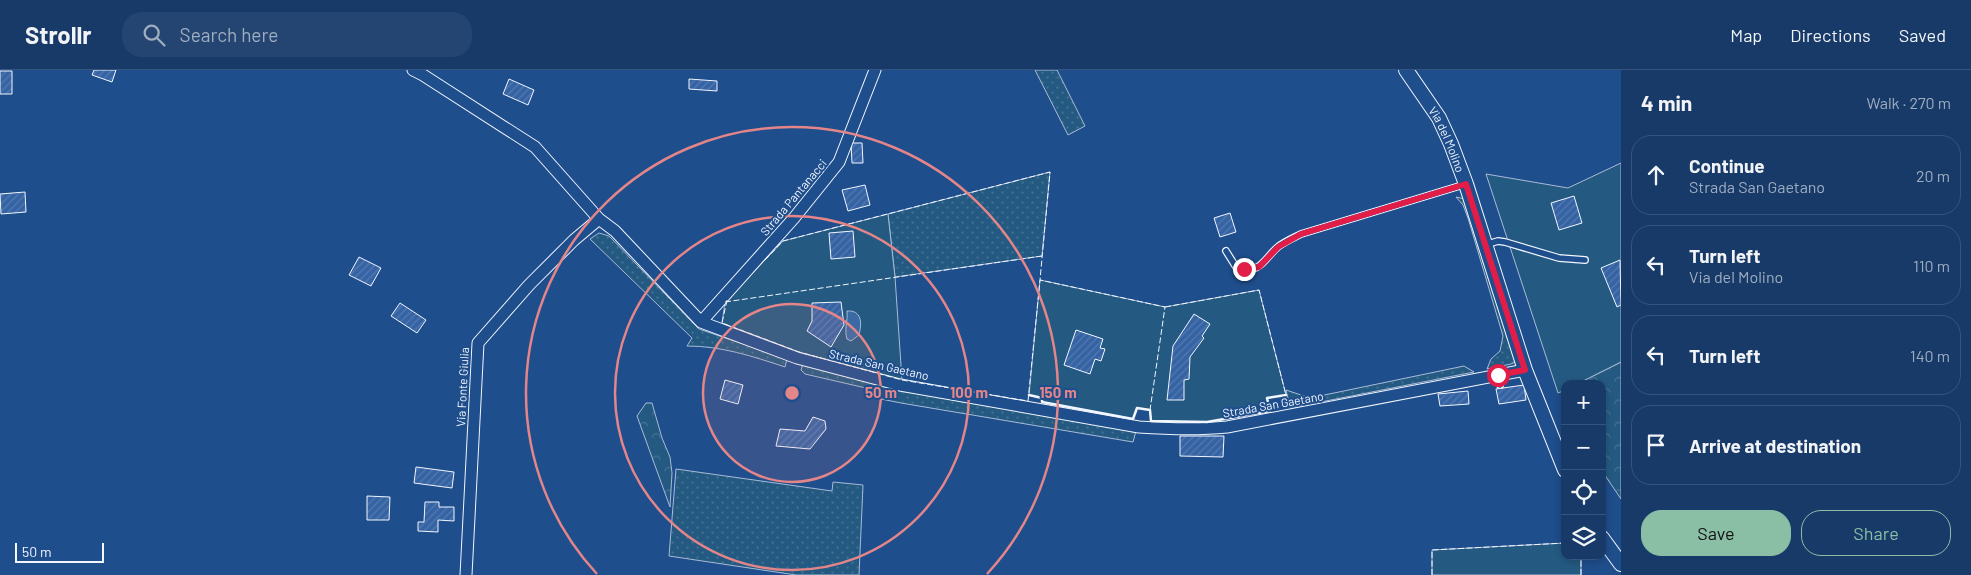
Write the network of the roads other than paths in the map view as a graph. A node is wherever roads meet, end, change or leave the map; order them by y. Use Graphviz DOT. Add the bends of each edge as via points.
graph roads {
  1 [pos="413,70"];
  2 [pos="875,70"];
  3 [pos="1406,70"];
  4 [pos="1466,184"];
  5 [pos="599,219"];
  6 [pos="1485,245"];
  7 [pos="1226,251"];
  8 [pos="1585,260"];
  9 [pos="701,322"];
  10 [pos="1525,370"];
  11 [pos="1561,460"];
  12 [pos="1606,543"];
  13 [pos="1621,564"];
  14 [pos="466,575"];
  1 -- 5 [label="street, Strada San Gaetano" via="535,147"];
  2 -- 9 [label="street, Strada Pantanacci" via="840,162"];
  3 -- 4 [label="street, Via del Molino" via="1439,118"];
  4 -- 6 [label="street, Via del Molino"];
  4 -- 7 [label="lane" via="1301,234 1278,247 1264,263 1252,269 1236,267"];
  5 -- 9 [label="street, Strada San Gaetano" via="615,231"];
  5 -- 14 [label="street, Via Fonte Giulia" via="529,285 478,343"];
  6 -- 8 [label="lane" via="1498,241 1559,258"];
  6 -- 10 [label="street, Via del Molino"];
  9 -- 10 [label="street, Strada San Gaetano" via="797,358 900,385 1172,430 1227,427 1499,380"];
  10 -- 11 [label="street, Via del Molino"];
  12 -- 13 [label="street"];
}
